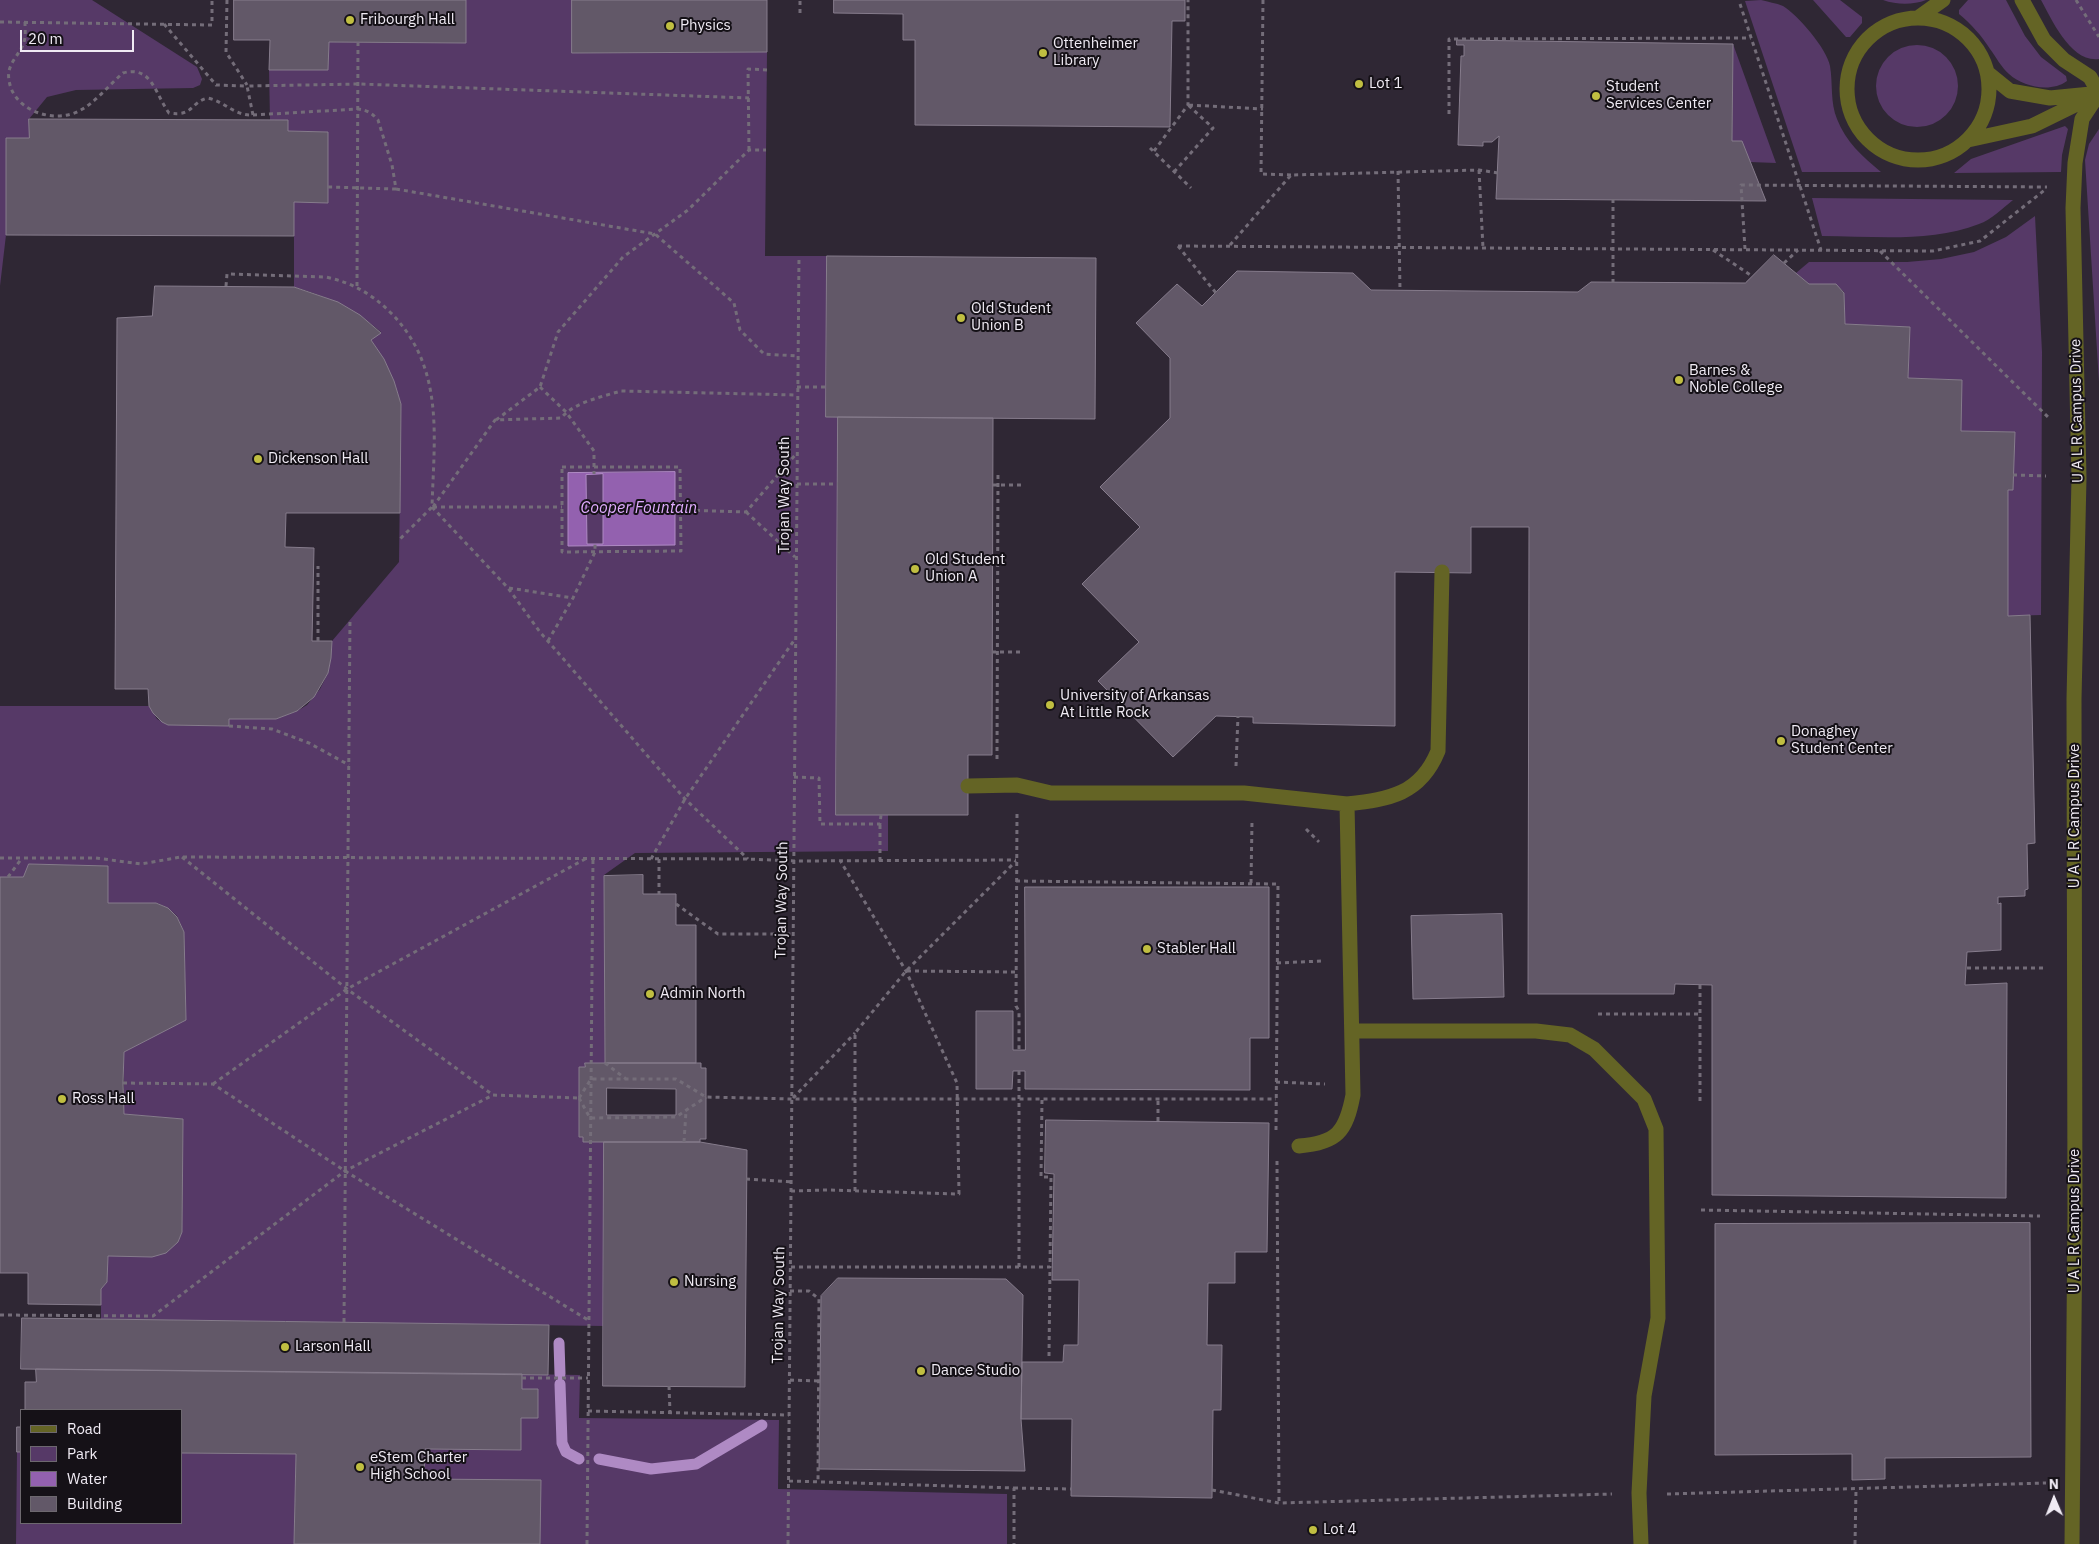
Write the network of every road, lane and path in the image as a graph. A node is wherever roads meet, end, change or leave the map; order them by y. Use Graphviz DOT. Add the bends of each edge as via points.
graph roads {
  1 [pos="212,0"];
  2 [pos="227,0"];
  3 [pos="800,0"];
  4 [pos="1188,0"];
  5 [pos="1263,0"];
  6 [pos="1943,0"];
  7 [pos="2022,0"];
  8 [pos="2076,0"];
  9 [pos="1740,4"];
  10 [pos="800,13"];
  11 [pos="1919,17"];
  12 [pos="0,22"];
  13 [pos="25,22"];
  14 [pos="164,24"];
  15 [pos="2099,37"];
  16 [pos="1751,38"];
  17 [pos="358,42"];
  18 [pos="767,70"];
  19 [pos="1989,74"];
  20 [pos="358,84"];
  21 [pos="247,86"];
  22 [pos="2099,93"];
  23 [pos="749,98"];
  24 [pos="1188,105"];
  25 [pos="358,109"];
  26 [pos="1263,109"];
  27 [pos="1449,114"];
  28 [pos="253,115"];
  29 [pos="1968,140"];
  30 [pos="1150,148"];
  31 [pos="750,150"];
  32 [pos="766,150"];
  33 [pos="1154,151"];
  34 [pos="1479,170"];
  35 [pos="1398,171"];
  36 [pos="1174,172"];
  37 [pos="1498,173"];
  38 [pos="1291,175"];
  39 [pos="1799,185"];
  40 [pos="328,187"];
  41 [pos="358,187"];
  42 [pos="1191,188"];
  43 [pos="396,189"];
  44 [pos="1612,199"];
  45 [pos="655,234"];
  46 [pos="1229,246"];
  47 [pos="1399,247"];
  48 [pos="1483,248"];
  49 [pos="1713,249"];
  50 [pos="1745,249"];
  51 [pos="1798,250"];
  52 [pos="1821,250"];
  53 [pos="1880,251"];
  54 [pos="799,256"];
  55 [pos="1784,263"];
  56 [pos="1752,276"];
  57 [pos="1613,283"];
  58 [pos="226,286"];
  59 [pos="357,286"];
  60 [pos="1400,290"];
  61 [pos="1216,293"];
  62 [pos="798,356"];
  63 [pos="540,387"];
  64 [pos="797,387"];
  65 [pos="826,388"];
  66 [pos="797,395"];
  67 [pos="566,412"];
  68 [pos="2050,419"];
  69 [pos="495,420"];
  70 [pos="796,453"];
  71 [pos="595,468"];
  72 [pos="998,470"];
  73 [pos="594,474"];
  74 [pos="2013,475"];
  75 [pos="2046,476"];
  76 [pos="797,484"];
  77 [pos="838,484"];
  78 [pos="993,485"];
  79 [pos="998,485"];
  80 [pos="1025,485"];
  81 [pos="432,507"];
  82 [pos="562,507"];
  83 [pos="680,510"];
  84 [pos="746,512"];
  85 [pos="399,540"];
  86 [pos="595,544"];
  87 [pos="595,552"];
  88 [pos="796,558"];
  89 [pos="318,566"];
  90 [pos="1442,572"];
  91 [pos="508,588"];
  92 [pos="573,598"];
  93 [pos="350,619"];
  94 [pos="796,639"];
  95 [pos="318,641"];
  96 [pos="548,641"];
  97 [pos="995,652"];
  98 [pos="1022,652"];
  99 [pos="1238,716"];
  100 [pos="229,726"];
  101 [pos="1007,761"];
  102 [pos="349,765"];
  103 [pos="1236,766"];
  104 [pos="794,777"];
  105 [pos="968,786"];
  106 [pos="685,799"];
  107 [pos="1347,804"];
  108 [pos="1017,807"];
  109 [pos="881,815"];
  110 [pos="1252,817"];
  111 [pos="880,824"];
  112 [pos="1298,825"];
  113 [pos="1320,843"];
  114 [pos="181,857"];
  115 [pos="348,857"];
  116 [pos="0,858"];
  117 [pos="22,858"];
  118 [pos="587,858"];
  119 [pos="593,858"];
  120 [pos="659,859"];
  121 [pos="748,859"];
  122 [pos="650,860"];
  123 [pos="1016,860"];
  124 [pos="840,861"];
  125 [pos="880,861"];
  126 [pos="794,862"];
  127 [pos="8,877"];
  128 [pos="1016,881"];
  129 [pos="1251,883"];
  130 [pos="659,894"];
  131 [pos="676,904"];
  132 [pos="793,934"];
  133 [pos="1327,960"];
  134 [pos="1277,963"];
  135 [pos="1967,968"];
  136 [pos="2043,968"];
  137 [pos="906,971"];
  138 [pos="1016,972"];
  139 [pos="1700,984"];
  140 [pos="347,989"];
  141 [pos="1598,1014"];
  142 [pos="1700,1014"];
  143 [pos="1352,1031"];
  144 [pos="855,1032"];
  145 [pos="1019,1050"];
  146 [pos="605,1063"];
  147 [pos="1019,1071"];
  148 [pos="591,1079"];
  149 [pos="626,1079"];
  150 [pos="1276,1082"];
  151 [pos="122,1083"];
  152 [pos="213,1084"];
  153 [pos="1335,1084"];
  154 [pos="493,1095"];
  155 [pos="706,1096"];
  156 [pos="580,1098"];
  157 [pos="854,1098"];
  158 [pos="957,1098"];
  159 [pos="792,1099"];
  160 [pos="1019,1099"];
  161 [pos="1042,1099"];
  162 [pos="1158,1099"];
  163 [pos="1276,1099"];
  164 [pos="1700,1101"];
  165 [pos="686,1110"];
  166 [pos="590,1118"];
  167 [pos="1158,1121"];
  168 [pos="1276,1139"];
  169 [pos="684,1142"];
  170 [pos="1299,1146"];
  171 [pos="1276,1158"];
  172 [pos="345,1171"];
  173 [pos="746,1179"];
  174 [pos="792,1182"];
  175 [pos="791,1191"];
  176 [pos="855,1191"];
  177 [pos="1701,1210"];
  178 [pos="2040,1216"];
  179 [pos="791,1267"];
  180 [pos="1019,1267"];
  181 [pos="1050,1267"];
  182 [pos="790,1291"];
  183 [pos="0,1315"];
  184 [pos="588,1320"];
  185 [pos="344,1322"];
  186 [pos="1048,1356"];
  187 [pos="522,1378"];
  188 [pos="588,1378"];
  189 [pos="790,1380"];
  190 [pos="819,1381"];
  191 [pos="669,1386"];
  192 [pos="588,1411"];
  193 [pos="670,1412"];
  194 [pos="789,1415"];
  195 [pos="789,1481"];
  196 [pos="818,1482"];
  197 [pos="2047,1483"];
  198 [pos="1014,1488"];
  199 [pos="1071,1489"];
  200 [pos="1212,1490"];
  201 [pos="1856,1490"];
  202 [pos="1620,1494"];
  203 [pos="1663,1494"];
  204 [pos="1279,1503"];
  205 [pos="2072,1528"];
  206 [pos="587,1544"];
  207 [pos="788,1544"];
  208 [pos="1014,1544"];
  209 [pos="1641,1544"];
  210 [pos="1855,1544"];
  211 [pos="2062,1544"];
  212 [pos="2072,1544"];
  1 -- 14 [label="path" via="212,25"];
  2 -- 21 [label="path" via="226,52"];
  3 -- 10 [label="path"];
  4 -- 24 [label="path"];
  5 -- 26 [label="path"];
  6 -- 11 [label="street"];
  7 -- 22 [label="street" via="2044,40 2064,60 2090,77"];
  8 -- 15 [label="path"];
  9 -- 16 [label="path"];
  11 -- 19 [label="street" via="1942,22 1963,34 1979,52"];
  11 -- 29 [label="street" via="1896,21 1875,32 1859,48 1849,69 1846,92 1851,114 1862,134 1879,150 1900,159 1925,160 1948,154"];
  12 -- 13 [label="path"];
  13 -- 14 [label="path"];
  13 -- 28 [label="path" via="24,42 13,60 8,79 19,100 42,114 68,115 79,111 123,73 130,71 146,75 169,113 180,115 208,98 240,114"];
  14 -- 21 [label="path" via="216,86"];
  16 -- 27 [label="path" via="1449,39"];
  16 -- 39 [label="path"];
  17 -- 20 [label="path"];
  18 -- 23 [label="path" via="748,69"];
  19 -- 22 [label="street" via="2010,91 2050,98"];
  19 -- 29 [label="street" via="1990,98 1982,121"];
  20 -- 21 [label="path"];
  20 -- 23 [label="path"];
  20 -- 25 [label="path"];
  21 -- 28 [label="path"];
  22 -- 29 [label="street" via="2032,126"];
  22 -- 205 [label="street, U A L R Campus Drive" via="2082,119 2072,208 2079,478 2074,699 2076,1216"];
  23 -- 31 [label="path"];
  24 -- 26 [label="path"];
  24 -- 33 [label="path"];
  24 -- 36 [label="path" via="1213,128"];
  25 -- 28 [label="path"];
  25 -- 41 [label="path"];
  25 -- 43 [label="path" via="374,114 378,120"];
  26 -- 38 [label="path" via="1261,174"];
  30 -- 33 [label="path"];
  31 -- 32 [label="path"];
  31 -- 45 [label="path" via="688,210"];
  33 -- 36 [label="path"];
  34 -- 35 [label="path"];
  34 -- 37 [label="path"];
  34 -- 48 [label="path"];
  35 -- 38 [label="path"];
  35 -- 47 [label="path"];
  36 -- 42 [label="path"];
  38 -- 46 [label="path"];
  39 -- 50 [label="path" via="1741,185"];
  39 -- 52 [label="path"];
  39 -- 53 [label="path" via="2050,187 1980,241 1933,251"];
  40 -- 41 [label="path"];
  41 -- 43 [label="path"];
  41 -- 59 [label="path"];
  43 -- 45 [label="path"];
  44 -- 57 [label="path, bridge"];
  45 -- 62 [label="path" via="734,303 740,330 764,354"];
  45 -- 63 [label="path" via="623,257 558,332"];
  46 -- 47 [label="path"];
  46 -- 61 [label="path" via="1178,246"];
  47 -- 48 [label="path"];
  47 -- 60 [label="path"];
  48 -- 49 [label="path"];
  49 -- 50 [label="path"];
  49 -- 56 [label="path"];
  50 -- 51 [label="path"];
  51 -- 52 [label="path"];
  51 -- 55 [label="path"];
  52 -- 53 [label="path"];
  53 -- 68 [label="path"];
  54 -- 62 [label="path, Trojan Way South"];
  58 -- 59 [label="path" via="227,274 326,277"];
  59 -- 81 [label="path" via="396,318 412,338 427,370 434,430"];
  62 -- 64 [label="path, Trojan Way South"];
  63 -- 67 [label="path"];
  63 -- 69 [label="path"];
  64 -- 65 [label="path"];
  64 -- 66 [label="path, Trojan Way South"];
  66 -- 67 [label="path" via="621,391 594,398"];
  66 -- 70 [label="path, Trojan Way South"];
  67 -- 69 [label="path" via="561,418"];
  67 -- 71 [label="path" via="594,451"];
  69 -- 81 [label="path"];
  70 -- 76 [label="path, Trojan Way South"];
  70 -- 84 [label="path"];
  71 -- 73 [label="path"];
  71 -- 82 [label="path" via="562,467"];
  71 -- 83 [label="path" via="680,467"];
  72 -- 79 [label="path"];
  74 -- 75 [label="path"];
  76 -- 77 [label="path"];
  76 -- 88 [label="path, Trojan Way South"];
  78 -- 79 [label="path"];
  79 -- 80 [label="path"];
  79 -- 97 [label="path"];
  81 -- 82 [label="path"];
  81 -- 85 [label="path"];
  81 -- 91 [label="path"];
  82 -- 87 [label="path" via="562,552"];
  83 -- 84 [label="path"];
  83 -- 87 [label="path" via="681,551"];
  84 -- 88 [label="path"];
  86 -- 87 [label="path"];
  87 -- 92 [label="path"];
  88 -- 94 [label="path, Trojan Way South"];
  89 -- 95 [label="path"];
  90 -- 107 [label="street" via="1438,752 1431,769 1414,785 1385,799"];
  91 -- 92 [label="path"];
  91 -- 96 [label="path"];
  92 -- 96 [label="path"];
  93 -- 102 [label="path"];
  94 -- 104 [label="path, Trojan Way South"];
  94 -- 106 [label="path"];
  96 -- 106 [label="path"];
  97 -- 98 [label="path"];
  97 -- 101 [label="path" via="997,760"];
  99 -- 103 [label="path"];
  100 -- 102 [label="path" via="272,729 309,743"];
  102 -- 115 [label="path"];
  104 -- 111 [label="path" via="820,778 820,824"];
  104 -- 126 [label="path, Trojan Way South"];
  105 -- 107 [label="street" via="1017,785 1051,793 1244,793"];
  106 -- 121 [label="path"];
  106 -- 122 [label="path"];
  107 -- 143 [label="street"];
  108 -- 123 [label="path"];
  109 -- 111 [label="path"];
  110 -- 129 [label="path"];
  111 -- 125 [label="path"];
  112 -- 113 [label="path" via="1307,829"];
  114 -- 115 [label="path"];
  114 -- 117 [label="path" via="141,864 96,858"];
  114 -- 140 [label="path"];
  115 -- 118 [label="path"];
  115 -- 140 [label="path"];
  116 -- 117 [label="path"];
  117 -- 127 [label="path"];
  118 -- 119 [label="path"];
  118 -- 140 [label="path"];
  119 -- 122 [label="path"];
  119 -- 148 [label="path"];
  120 -- 121 [label="path"];
  120 -- 122 [label="path"];
  120 -- 130 [label="path"];
  121 -- 126 [label="path"];
  123 -- 125 [label="path"];
  123 -- 128 [label="path"];
  123 -- 137 [label="path"];
  124 -- 125 [label="path"];
  124 -- 126 [label="path"];
  124 -- 137 [label="path"];
  126 -- 132 [label="path, Trojan Way South"];
  128 -- 129 [label="path"];
  128 -- 138 [label="path"];
  129 -- 134 [label="path" via="1278,884"];
  131 -- 132 [label="path" via="718,934"];
  132 -- 159 [label="path, Trojan Way South"];
  133 -- 134 [label="path"];
  134 -- 150 [label="path"];
  135 -- 136 [label="path"];
  137 -- 138 [label="path"];
  137 -- 144 [label="path"];
  137 -- 158 [label="path" via="957,1083"];
  138 -- 145 [label="path"];
  139 -- 142 [label="path"];
  140 -- 152 [label="path"];
  140 -- 154 [label="path"];
  140 -- 172 [label="path"];
  141 -- 142 [label="path"];
  142 -- 164 [label="path"];
  143 -- 170 [label="street" via="1353,1095 1342,1128 1333,1138 1320,1144"];
  143 -- 209 [label="street" via="1536,1031 1570,1035 1594,1049 1644,1099 1656,1129 1658,1318 1644,1396 1639,1494"];
  144 -- 157 [label="path"];
  144 -- 159 [label="path"];
  146 -- 149 [label="path"];
  147 -- 160 [label="path"];
  148 -- 149 [label="path"];
  148 -- 156 [label="path"];
  148 -- 166 [label="path"];
  149 -- 155 [label="path" via="676,1079"];
  150 -- 153 [label="path"];
  150 -- 163 [label="path"];
  151 -- 152 [label="path"];
  152 -- 172 [label="path"];
  154 -- 156 [label="path"];
  154 -- 172 [label="path"];
  155 -- 159 [label="path"];
  155 -- 165 [label="path"];
  156 -- 166 [label="path"];
  157 -- 158 [label="path"];
  157 -- 159 [label="path"];
  157 -- 176 [label="path"];
  158 -- 160 [label="path"];
  158 -- 176 [label="path" via="959,1194"];
  159 -- 174 [label="path, Trojan Way South"];
  160 -- 161 [label="path"];
  160 -- 180 [label="path"];
  161 -- 162 [label="path"];
  161 -- 181 [label="path" via="1041,1177 1051,1177"];
  162 -- 163 [label="path"];
  162 -- 167 [label="path"];
  163 -- 168 [label="path"];
  165 -- 166 [label="path" via="676,1117"];
  165 -- 169 [label="path"];
  166 -- 184 [label="path"];
  171 -- 204 [label="path"];
  172 -- 183 [label="path" via="153,1316"];
  172 -- 184 [label="path"];
  172 -- 185 [label="path"];
  173 -- 174 [label="path"];
  174 -- 175 [label="path, Trojan Way South"];
  175 -- 176 [label="path"];
  175 -- 179 [label="path, Trojan Way South"];
  177 -- 178 [label="path"];
  179 -- 180 [label="path"];
  179 -- 182 [label="path, Trojan Way South"];
  180 -- 181 [label="path"];
  181 -- 186 [label="path"];
  182 -- 189 [label="path, Trojan Way South"];
  182 -- 190 [label="path" via="809,1291 819,1299"];
  184 -- 188 [label="path"];
  187 -- 188 [label="path"];
  188 -- 192 [label="path"];
  189 -- 190 [label="path"];
  189 -- 194 [label="path, Trojan Way South"];
  190 -- 196 [label="path"];
  191 -- 193 [label="path"];
  192 -- 193 [label="path"];
  192 -- 206 [label="path"];
  193 -- 194 [label="path"];
  194 -- 195 [label="path, Trojan Way South"];
  195 -- 196 [label="path"];
  195 -- 207 [label="path, Trojan Way South"];
  196 -- 198 [label="path"];
  197 -- 201 [label="path"];
  198 -- 199 [label="path"];
  198 -- 208 [label="path"];
  200 -- 204 [label="path"];
  201 -- 203 [label="path"];
  201 -- 210 [label="path"];
  202 -- 204 [label="path"];
  205 -- 211 [label="street"];
  205 -- 212 [label="street, U A L R Campus Drive"];
}
